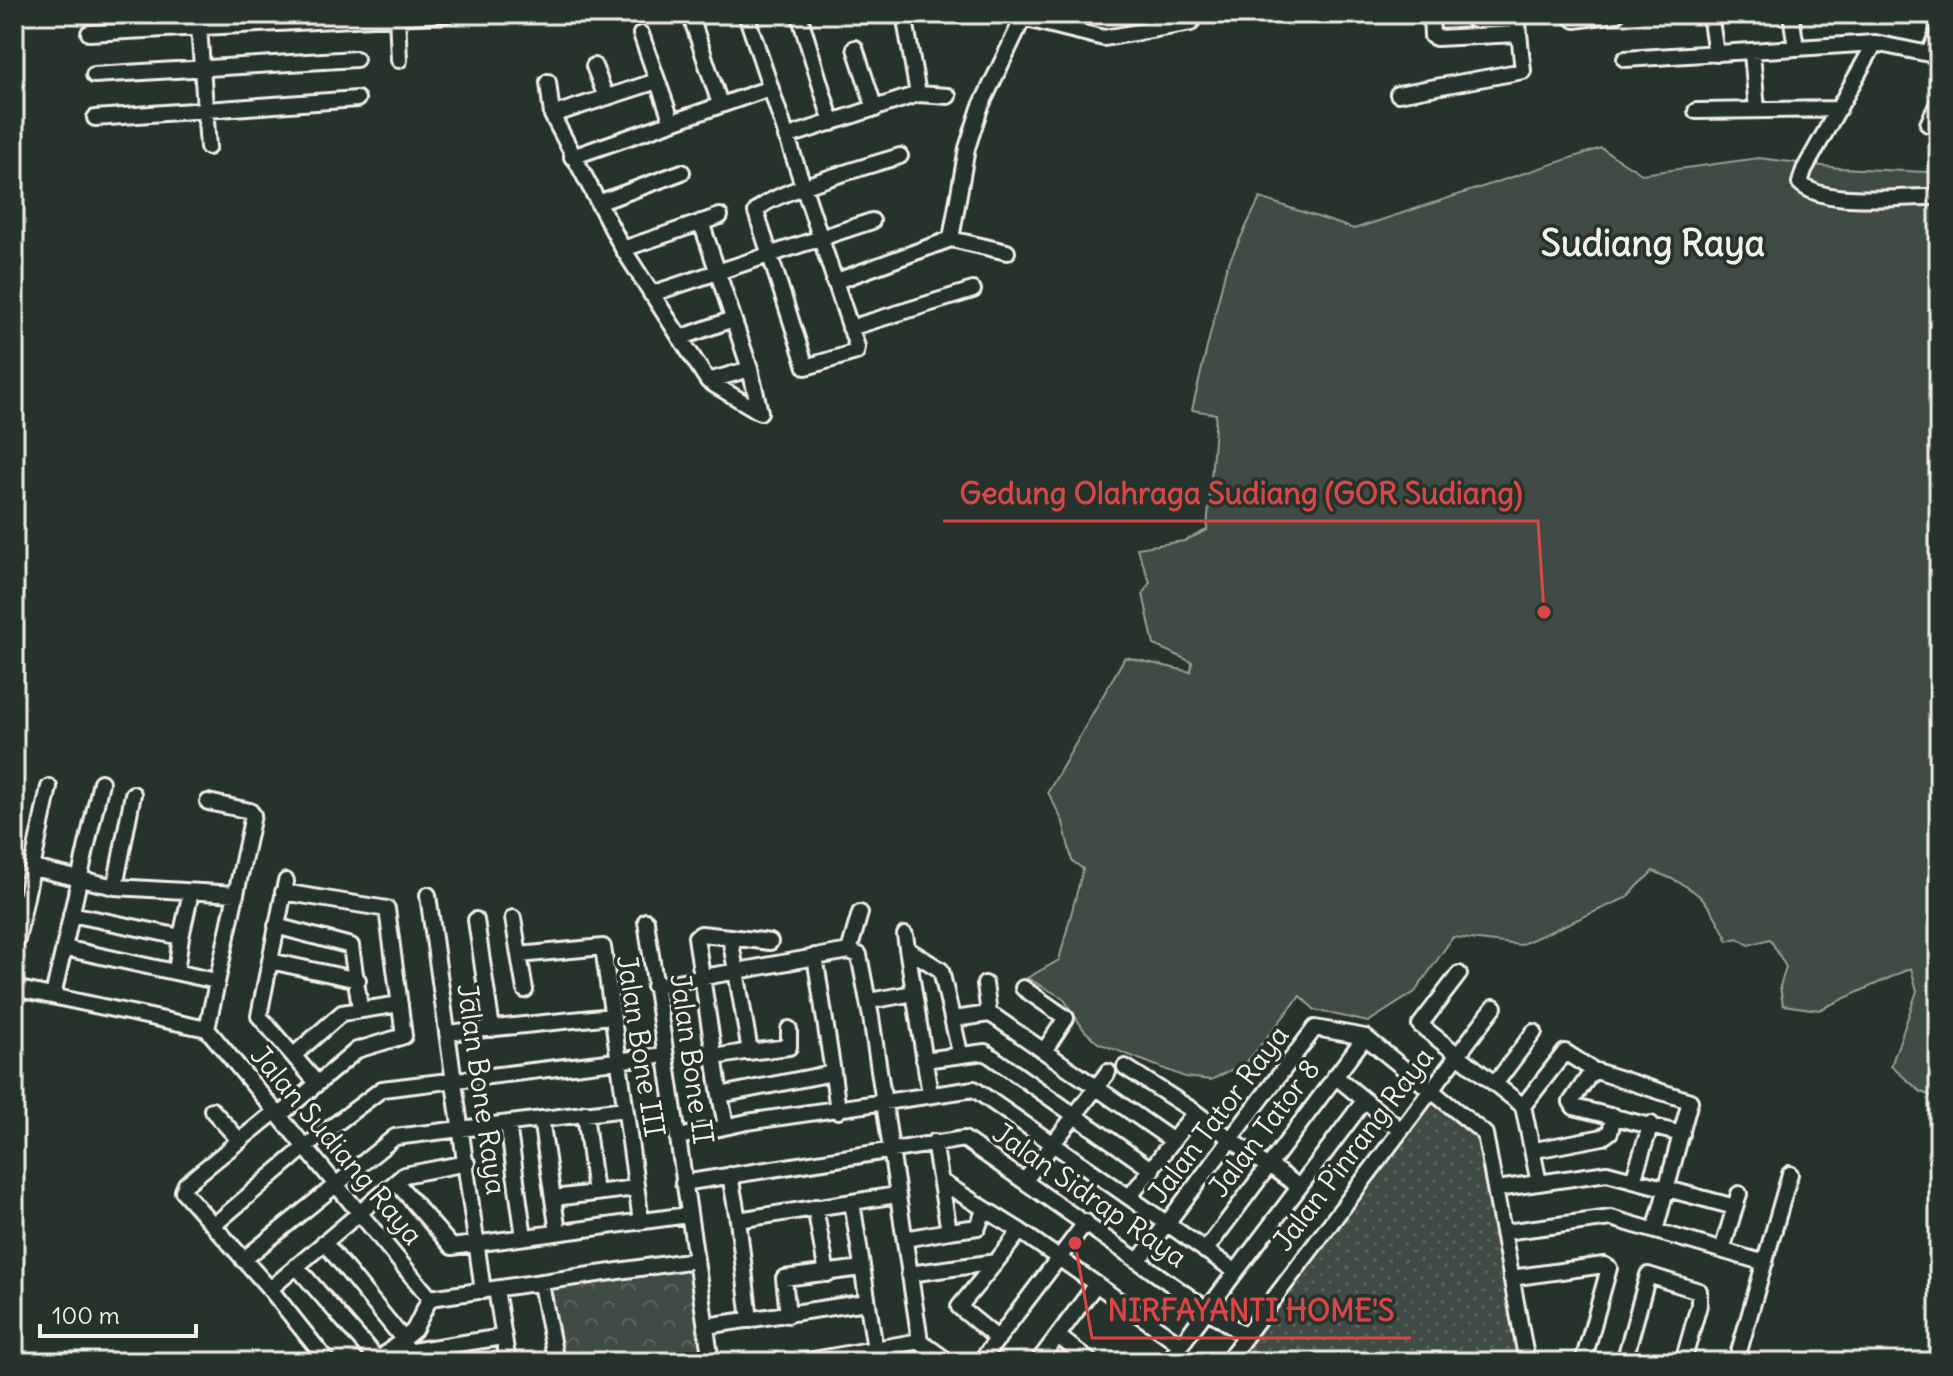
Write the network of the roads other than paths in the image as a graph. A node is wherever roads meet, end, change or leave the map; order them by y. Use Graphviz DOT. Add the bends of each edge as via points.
graph roads {
  1 [pos="448,14"];
  2 [pos="690,14"];
  3 [pos="746,14"];
  4 [pos="799,14"];
  5 [pos="904,14"];
  6 [pos="1431,14"];
  7 [pos="1568,14"];
  8 [pos="1617,14"];
  9 [pos="1710,14"];
  10 [pos="1791,14"];
  11 [pos="397,16"];
  12 [pos="1024,16"];
  13 [pos="1474,17"];
  14 [pos="199,21"];
  15 [pos="1164,21"];
  16 [pos="1191,23"];
  17 [pos="1518,23"];
  18 [pos="1939,30"];
  19 [pos="89,33"];
  20 [pos="641,34"];
  21 [pos="1478,38"];
  22 [pos="1875,43"];
  23 [pos="855,48"];
  24 [pos="1796,48"];
  25 [pos="1752,53"];
  26 [pos="1716,54"];
  27 [pos="1934,54"];
  28 [pos="356,59"];
  29 [pos="1625,59"];
  30 [pos="399,60"];
  31 [pos="594,66"];
  32 [pos="202,70"];
  33 [pos="94,75"];
  34 [pos="657,81"];
  35 [pos="548,82"];
  36 [pos="770,88"];
  37 [pos="918,94"];
  38 [pos="1398,94"];
  39 [pos="948,96"];
  40 [pos="606,97"];
  41 [pos="357,99"];
  42 [pos="1939,101"];
  43 [pos="720,104"];
  44 [pos="875,109"];
  45 [pos="1839,109"];
  46 [pos="205,110"];
  47 [pos="1757,110"];
  48 [pos="1696,111"];
  49 [pos="552,115"];
  50 [pos="95,118"];
  51 [pos="672,122"];
  52 [pos="832,123"];
  53 [pos="1928,124"];
  54 [pos="786,137"];
  55 [pos="208,147"];
  56 [pos="900,156"];
  57 [pos="572,157"];
  58 [pos="682,172"];
  59 [pos="805,187"];
  60 [pos="1931,197"];
  61 [pos="598,203"];
  62 [pos="720,216"];
  63 [pos="872,221"];
  64 [pos="701,222"];
  65 [pos="820,237"];
  66 [pos="951,239"];
  67 [pos="623,249"];
  68 [pos="1007,252"];
  69 [pos="768,255"];
  70 [pos="719,271"];
  71 [pos="834,282"];
  72 [pos="973,290"];
  73 [pos="651,294"];
  74 [pos="733,319"];
  75 [pos="850,328"];
  76 [pos="680,338"];
  77 [pos="750,369"];
  78 [pos="708,381"];
  79 [pos="101,782"];
  80 [pos="49,787"];
  81 [pos="133,794"];
  82 [pos="208,802"];
  83 [pos="33,868"];
  84 [pos="78,879"];
  85 [pos="115,887"];
  86 [pos="191,892"];
  87 [pos="20,893"];
  88 [pos="236,894"];
  89 [pos="428,895"];
  90 [pos="860,913"];
  91 [pos="71,914"];
  92 [pos="513,918"];
  93 [pos="476,920"];
  94 [pos="646,921"];
  95 [pos="276,926"];
  96 [pos="181,937"];
  97 [pos="730,937"];
  98 [pos="770,942"];
  99 [pos="15,945"];
  100 [pos="64,948"];
  101 [pos="849,951"];
  102 [pos="519,955"];
  103 [pos="815,956"];
  104 [pos="270,961"];
  105 [pos="176,972"];
  106 [pos="737,973"];
  107 [pos="1459,974"];
  108 [pos="358,980"];
  109 [pos="702,980"];
  110 [pos="216,981"];
  111 [pos="985,984"];
  112 [pos="654,986"];
  113 [pos="14,988"];
  114 [pos="1023,988"];
  115 [pos="525,990"];
  116 [pos="914,993"];
  117 [pos="53,996"];
  118 [pos="869,1001"];
  119 [pos="400,1004"];
  120 [pos="1494,1007"];
  121 [pos="360,1008"];
  122 [pos="989,1014"];
  123 [pos="612,1016"];
  124 [pos="954,1019"];
  125 [pos="207,1029"];
  126 [pos="492,1029"];
  127 [pos="789,1029"];
  128 [pos="1534,1032"];
  129 [pos="447,1033"];
  130 [pos="1365,1037"];
  131 [pos="1044,1051"];
  132 [pos="748,1052"];
  133 [pos="960,1053"];
  134 [pos="294,1055"];
  135 [pos="665,1055"];
  136 [pos="1456,1055"];
  137 [pos="715,1057"];
  138 [pos="924,1060"];
  139 [pos="618,1062"];
  140 [pos="1125,1067"];
  141 [pos="1593,1070"];
  142 [pos="1108,1072"];
  143 [pos="833,1073"];
  144 [pos="1335,1076"];
  145 [pos="316,1082"];
  146 [pos="448,1082"];
  147 [pos="1495,1084"];
  148 [pos="1095,1088"];
  149 [pos="1429,1089"];
  150 [pos="930,1094"];
  151 [pos="720,1095"];
  152 [pos="1364,1101"];
  153 [pos="884,1104"];
  154 [pos="1523,1106"];
  155 [pos="625,1109"];
  156 [pos="212,1110"];
  157 [pos="838,1111"];
  158 [pos="1195,1112"];
  159 [pos="278,1113"];
  160 [pos="585,1113"];
  161 [pos="1614,1116"];
  162 [pos="1074,1117"];
  163 [pos="541,1119"];
  164 [pos="508,1124"];
  165 [pos="1651,1124"];
  166 [pos="726,1126"];
  167 [pos="462,1130"];
  168 [pos="1401,1130"];
  169 [pos="1682,1134"];
  170 [pos="679,1137"];
  171 [pos="1231,1139"];
  172 [pos="240,1141"];
  173 [pos="1173,1141"];
  174 [pos="934,1142"];
  175 [pos="1055,1143"];
  176 [pos="305,1147"];
  177 [pos="891,1148"];
  178 [pos="1535,1150"];
  179 [pos="467,1163"];
  180 [pos="1269,1166"];
  181 [pos="1152,1170"];
  182 [pos="1790,1174"];
  183 [pos="730,1175"];
  184 [pos="1026,1179"];
  185 [pos="1633,1180"];
  186 [pos="396,1182"];
  187 [pos="942,1182"];
  188 [pos="335,1183"];
  189 [pos="683,1183"];
  190 [pos="1539,1183"];
  191 [pos="1298,1186"];
  192 [pos="636,1188"];
  193 [pos="1667,1188"];
  194 [pos="1497,1189"];
  195 [pos="595,1193"];
  196 [pos="897,1195"];
  197 [pos="1131,1195"];
  198 [pos="554,1198"];
  199 [pos="852,1202"];
  200 [pos="815,1207"];
  201 [pos="687,1210"];
  202 [pos="984,1210"];
  203 [pos="359,1213"];
  204 [pos="738,1220"];
  205 [pos="641,1221"];
  206 [pos="1086,1222"];
  207 [pos="1169,1222"];
  208 [pos="214,1225"];
  209 [pos="949,1231"];
  210 [pos="1020,1231"];
  211 [pos="1655,1231"];
  212 [pos="558,1232"];
  213 [pos="1505,1232"];
  214 [pos="524,1237"];
  215 [pos="905,1239"];
  216 [pos="324,1242"];
  217 [pos="477,1244"];
  218 [pos="1722,1250"];
  219 [pos="1205,1251"];
  220 [pos="1059,1258"];
  221 [pos="243,1260"];
  222 [pos="695,1260"];
  223 [pos="1139,1260"];
  224 [pos="996,1262"];
  225 [pos="1765,1263"];
  226 [pos="296,1266"];
  227 [pos="862,1268"];
  228 [pos="1235,1271"];
  229 [pos="827,1274"];
  230 [pos="909,1274"];
  231 [pos="1511,1278"];
  232 [pos="541,1284"];
  233 [pos="1096,1284"];
  234 [pos="270,1289"];
  235 [pos="490,1290"];
  236 [pos="430,1298"];
  237 [pos="867,1302"];
  238 [pos="1207,1309"];
  239 [pos="788,1315"];
  240 [pos="750,1320"];
  241 [pos="706,1326"];
  242 [pos="1058,1336"];
  243 [pos="1245,1336"];
  244 [pos="503,1337"];
  245 [pos="998,1339"];
  246 [pos="920,1341"];
  247 [pos="1181,1345"];
  248 [pos="875,1349"];
  249 [pos="405,1351"];
  250 [pos="834,1359"];
  251 [pos="377,1361"];
  252 [pos="328,1362"];
  253 [pos="508,1362"];
  254 [pos="556,1362"];
  255 [pos="711,1362"];
  256 [pos="802,1362"];
  257 [pos="949,1362"];
  258 [pos="980,1362"];
  259 [pos="1038,1362"];
  260 [pos="1091,1362"];
  261 [pos="1168,1362"];
  262 [pos="1226,1362"];
  263 [pos="1527,1362"];
  264 [pos="1583,1362"];
  265 [pos="1624,1362"];
  266 [pos="1683,1362"];
  267 [pos="1736,1362"];
  1 -- 11 [label="street"];
  2 -- 43 [label="street"];
  3 -- 36 [label="street"];
  4 -- 52 [label="street"];
  5 -- 37 [label="street"];
  6 -- 21 [label="street" via="1432,36"];
  7 -- 8 [label="street" via="1575,20"];
  9 -- 26 [label="street"];
  10 -- 24 [label="street"];
  11 -- 14 [label="street"];
  11 -- 30 [label="street"];
  12 -- 15 [label="street" via="1104,38"];
  12 -- 66 [label="street" via="980,108 967,148"];
  13 -- 17 [label="street"];
  13 -- 21 [label="street"];
  14 -- 19 [label="street"];
  14 -- 32 [label="street"];
  15 -- 16 [label="street"];
  17 -- 21 [label="street"];
  17 -- 38 [label="street" via="1525,68 1519,73"];
  18 -- 27 [label="street"];
  20 -- 34 [label="street"];
  22 -- 24 [label="street"];
  22 -- 27 [label="street"];
  22 -- 45 [label="street"];
  23 -- 44 [label="street"];
  24 -- 25 [label="street"];
  25 -- 26 [label="street"];
  25 -- 47 [label="street"];
  26 -- 29 [label="street"];
  28 -- 32 [label="street"];
  31 -- 40 [label="street"];
  32 -- 33 [label="street"];
  32 -- 46 [label="street"];
  34 -- 40 [label="street"];
  34 -- 51 [label="street"];
  35 -- 49 [label="street"];
  36 -- 43 [label="street"];
  36 -- 54 [label="street"];
  37 -- 39 [label="street"];
  37 -- 44 [label="street"];
  40 -- 49 [label="street"];
  41 -- 46 [label="street"];
  42 -- 53 [label="street"];
  43 -- 51 [label="street"];
  44 -- 52 [label="street"];
  45 -- 47 [label="street"];
  45 -- 60 [label="street" via="1804,170 1803,187 1870,200"];
  46 -- 50 [label="street"];
  46 -- 55 [label="street"];
  47 -- 48 [label="street"];
  49 -- 57 [label="street"];
  51 -- 57 [label="street"];
  52 -- 54 [label="street"];
  54 -- 59 [label="street"];
  56 -- 59 [label="street"];
  57 -- 61 [label="street"];
  58 -- 61 [label="street"];
  59 -- 65 [label="street"];
  59 -- 69 [label="street" via="759,206 757,218"];
  61 -- 67 [label="street"];
  62 -- 64 [label="street"];
  63 -- 65 [label="street"];
  64 -- 67 [label="street"];
  64 -- 70 [label="street"];
  65 -- 69 [label="street"];
  65 -- 71 [label="street"];
  66 -- 68 [label="street"];
  66 -- 71 [label="street"];
  67 -- 73 [label="street"];
  69 -- 70 [label="street"];
  69 -- 75 [label="street" via="806,367 856,352"];
  70 -- 73 [label="street"];
  70 -- 74 [label="street"];
  71 -- 75 [label="street"];
  72 -- 75 [label="street"];
  73 -- 76 [label="street"];
  74 -- 76 [label="street"];
  74 -- 77 [label="street"];
  76 -- 78 [label="street"];
  77 -- 78 [label="street"];
  77 -- 78 [label="street" via="760,412"];
  79 -- 84 [label="street"];
  80 -- 83 [label="street"];
  81 -- 85 [label="street"];
  82 -- 88 [label="street" via="252,813"];
  83 -- 84 [label="street"];
  83 -- 87 [label="street"];
  84 -- 85 [label="street"];
  84 -- 91 [label="street"];
  85 -- 86 [label="street"];
  86 -- 88 [label="street"];
  86 -- 96 [label="street"];
  87 -- 99 [label="street"];
  88 -- 110 [label="street"];
  89 -- 129 [label="street, Jalan Bone Raya"];
  90 -- 101 [label="street"];
  91 -- 96 [label="street"];
  91 -- 100 [label="street"];
  92 -- 102 [label="street"];
  93 -- 126 [label="street"];
  94 -- 112 [label="street, Jalan Bone II"];
  95 -- 104 [label="street"];
  95 -- 108 [label="street" via="349,944"];
  95 -- 119 [label="street" via="285,887 387,909"];
  96 -- 105 [label="street"];
  97 -- 98 [label="street"];
  97 -- 106 [label="street"];
  97 -- 109 [label="street" via="696,937"];
  100 -- 105 [label="street"];
  100 -- 117 [label="street"];
  101 -- 103 [label="street"];
  101 -- 118 [label="street" via="862,960"];
  102 -- 115 [label="street"];
  102 -- 123 [label="street, Jalan Bone III" via="603,947"];
  103 -- 106 [label="street"];
  103 -- 143 [label="street"];
  104 -- 108 [label="street"];
  104 -- 134 [label="street" via="259,1016"];
  105 -- 110 [label="street"];
  106 -- 109 [label="street"];
  106 -- 132 [label="street"];
  107 -- 136 [label="street" via="1420,1025"];
  108 -- 121 [label="street"];
  109 -- 112 [label="street"];
  109 -- 137 [label="street"];
  110 -- 125 [label="street"];
  111 -- 122 [label="street"];
  112 -- 135 [label="street, Jalan Bone II"];
  113 -- 117 [label="street"];
  114 -- 131 [label="street" via="1066,1018"];
  116 -- 118 [label="street"];
  116 -- 124 [label="street" via="906,942 941,970"];
  116 -- 138 [label="street"];
  117 -- 125 [label="street"];
  118 -- 153 [label="street"];
  119 -- 121 [label="street"];
  119 -- 145 [label="street" via="401,1038 357,1050"];
  120 -- 136 [label="street, Jalan Pinrang Raya"];
  121 -- 134 [label="street" via="342,1013"];
  122 -- 124 [label="street"];
  122 -- 131 [label="street"];
  123 -- 126 [label="street"];
  123 -- 139 [label="street, Jalan Bone III"];
  124 -- 133 [label="street"];
  125 -- 159 [label="street, Jalan Sudiang Raya"];
  126 -- 129 [label="street"];
  127 -- 132 [label="street" via="789,1047"];
  128 -- 147 [label="street"];
  129 -- 146 [label="street, Jalan Bone Raya"];
  130 -- 144 [label="street, Jalan Tator 8"];
  130 -- 149 [label="street, Jalan Tator Raya"];
  130 -- 171 [label="street, Jalan Tator Raya" via="1315,1028"];
  131 -- 148 [label="street"];
  132 -- 137 [label="street"];
  133 -- 138 [label="street"];
  133 -- 162 [label="street" via="985,1052"];
  134 -- 145 [label="street"];
  135 -- 139 [label="street"];
  135 -- 170 [label="street, Jalan Bone II"];
  136 -- 147 [label="street"];
  136 -- 149 [label="street, Jalan Pinrang Raya"];
  137 -- 151 [label="street"];
  138 -- 150 [label="street"];
  139 -- 146 [label="street"];
  139 -- 155 [label="street, Jalan Bone III"];
  140 -- 158 [label="street"];
  141 -- 154 [label="street" via="1564,1052"];
  141 -- 161 [label="street" via="1571,1104"];
  141 -- 169 [label="street" via="1689,1100"];
  142 -- 148 [label="street"];
  143 -- 151 [label="street"];
  143 -- 157 [label="street"];
  144 -- 152 [label="street"];
  144 -- 180 [label="street, Jalan Tator 8"];
  145 -- 159 [label="street"];
  146 -- 167 [label="street, Jalan Bone Raya"];
  146 -- 176 [label="street" via="382,1089"];
  147 -- 154 [label="street"];
  148 -- 162 [label="street"];
  148 -- 173 [label="street"];
  149 -- 168 [label="street, Jalan Pinrang Raya"];
  149 -- 194 [label="street, Jalan Tator Raya" via="1485,1134"];
  150 -- 153 [label="street"];
  150 -- 175 [label="street" via="977,1090"];
  151 -- 166 [label="street"];
  152 -- 168 [label="street"];
  152 -- 191 [label="street"];
  153 -- 157 [label="street"];
  153 -- 177 [label="street"];
  154 -- 178 [label="street"];
  155 -- 160 [label="street"];
  155 -- 192 [label="street, Jalan Bone III"];
  156 -- 172 [label="street"];
  157 -- 166 [label="street"];
  158 -- 171 [label="street"];
  158 -- 173 [label="street"];
  159 -- 172 [label="street"];
  159 -- 176 [label="street, Jalan Sudiang Raya"];
  160 -- 163 [label="street"];
  160 -- 195 [label="street"];
  161 -- 165 [label="street"];
  161 -- 178 [label="street" via="1603,1137"];
  162 -- 175 [label="street"];
  162 -- 181 [label="street"];
  163 -- 164 [label="street"];
  163 -- 198 [label="street"];
  164 -- 167 [label="street"];
  164 -- 214 [label="street"];
  165 -- 169 [label="street"];
  165 -- 185 [label="street"];
  166 -- 170 [label="street"];
  167 -- 179 [label="street, Jalan Bone Raya"];
  167 -- 188 [label="street" via="395,1137"];
  168 -- 243 [label="street, Jalan Pinrang Raya"];
  169 -- 193 [label="street"];
  170 -- 189 [label="street, Jalan Bone II"];
  171 -- 180 [label="street"];
  171 -- 207 [label="street, Jalan Tator Raya"];
  172 -- 208 [label="street" via="184,1188"];
  173 -- 181 [label="street"];
  174 -- 177 [label="street, Jalan Sidrap Raya"];
  174 -- 184 [label="street, Jalan Sidrap Raya" via="964,1139"];
  174 -- 187 [label="street"];
  175 -- 184 [label="street"];
  175 -- 197 [label="street"];
  176 -- 188 [label="street, Jalan Sudiang Raya"];
  176 -- 208 [label="street"];
  177 -- 183 [label="street, Jalan Sidrap Raya"];
  177 -- 196 [label="street"];
  178 -- 190 [label="street"];
  179 -- 186 [label="street" via="407,1173"];
  179 -- 217 [label="street, Jalan Bone Raya"];
  180 -- 191 [label="street"];
  180 -- 219 [label="street, Jalan Tator 8"];
  181 -- 197 [label="street"];
  182 -- 225 [label="street"];
  183 -- 189 [label="street, Jalan Sidrap Raya"];
  183 -- 204 [label="street"];
  184 -- 206 [label="street, Jalan Sidrap Raya"];
  185 -- 190 [label="street" via="1607,1173"];
  185 -- 193 [label="street"];
  186 -- 203 [label="street"];
  186 -- 217 [label="street" via="450,1247"];
  187 -- 202 [label="street"];
  187 -- 209 [label="street"];
  188 -- 203 [label="street, Jalan Sudiang Raya"];
  188 -- 221 [label="street"];
  189 -- 201 [label="street, Jalan Bone II"];
  190 -- 194 [label="street"];
  191 -- 228 [label="street"];
  192 -- 195 [label="street"];
  192 -- 205 [label="street, Jalan Bone III"];
  193 -- 211 [label="street"];
  193 -- 218 [label="street" via="1737,1200"];
  194 -- 213 [label="street, Jalan Tator Raya"];
  195 -- 198 [label="street"];
  196 -- 199 [label="street"];
  196 -- 215 [label="street"];
  197 -- 207 [label="street"];
  198 -- 212 [label="street"];
  199 -- 200 [label="street"];
  199 -- 227 [label="street"];
  200 -- 204 [label="street"];
  200 -- 229 [label="street"];
  201 -- 205 [label="street"];
  201 -- 222 [label="street, Jalan Bone II"];
  202 -- 209 [label="street" via="978,1227"];
  202 -- 210 [label="street"];
  203 -- 216 [label="street"];
  203 -- 236 [label="street, Jalan Sudiang Raya"];
  204 -- 240 [label="street"];
  205 -- 212 [label="street"];
  206 -- 220 [label="street"];
  206 -- 223 [label="street, Jalan Sidrap Raya"];
  207 -- 219 [label="street"];
  207 -- 223 [label="street, Jalan Tator Raya"];
  208 -- 221 [label="street"];
  209 -- 215 [label="street"];
  210 -- 220 [label="street"];
  210 -- 224 [label="street"];
  211 -- 213 [label="street" via="1606,1218"];
  211 -- 218 [label="street"];
  212 -- 214 [label="street"];
  213 -- 231 [label="street, Jalan Tator Raya"];
  214 -- 217 [label="street"];
  215 -- 230 [label="street"];
  216 -- 226 [label="street"];
  216 -- 249 [label="street"];
  217 -- 235 [label="street, Jalan Bone Raya"];
  218 -- 225 [label="street"];
  219 -- 228 [label="street"];
  220 -- 233 [label="street"];
  220 -- 245 [label="street"];
  221 -- 234 [label="street"];
  222 -- 232 [label="street"];
  222 -- 241 [label="street, Jalan Bone II"];
  223 -- 238 [label="street, Jalan Sidrap Raya"];
  224 -- 230 [label="street"];
  224 -- 245 [label="street" via="959,1307"];
  225 -- 267 [label="street"];
  226 -- 234 [label="street"];
  226 -- 251 [label="street"];
  227 -- 229 [label="street"];
  227 -- 237 [label="street"];
  228 -- 238 [label="street"];
  229 -- 239 [label="street" via="784,1278"];
  230 -- 246 [label="street"];
  231 -- 263 [label="street, Jalan Tator Raya"];
  231 -- 264 [label="street" via="1609,1268"];
  232 -- 235 [label="street"];
  232 -- 254 [label="street"];
  233 -- 242 [label="street"];
  233 -- 247 [label="street"];
  234 -- 252 [label="street"];
  235 -- 236 [label="street"];
  235 -- 244 [label="street, Jalan Bone Raya"];
  236 -- 249 [label="street"];
  237 -- 239 [label="street"];
  237 -- 248 [label="street"];
  238 -- 243 [label="street, Jalan Sidrap Raya"];
  238 -- 247 [label="street"];
  239 -- 240 [label="street"];
  240 -- 241 [label="street"];
  241 -- 255 [label="street, Jalan Bone II"];
  242 -- 259 [label="street"];
  242 -- 260 [label="street"];
  243 -- 262 [label="street, Jalan Pinrang Raya"];
  244 -- 249 [label="street"];
  244 -- 253 [label="street, Jalan Bone Raya"];
  245 -- 258 [label="street"];
  246 -- 248 [label="street"];
  246 -- 257 [label="street"];
  247 -- 261 [label="street"];
  248 -- 250 [label="street"];
  249 -- 251 [label="street"];
  250 -- 256 [label="street"];
  265 -- 266 [label="street" via="1648,1275 1699,1291"];
}
